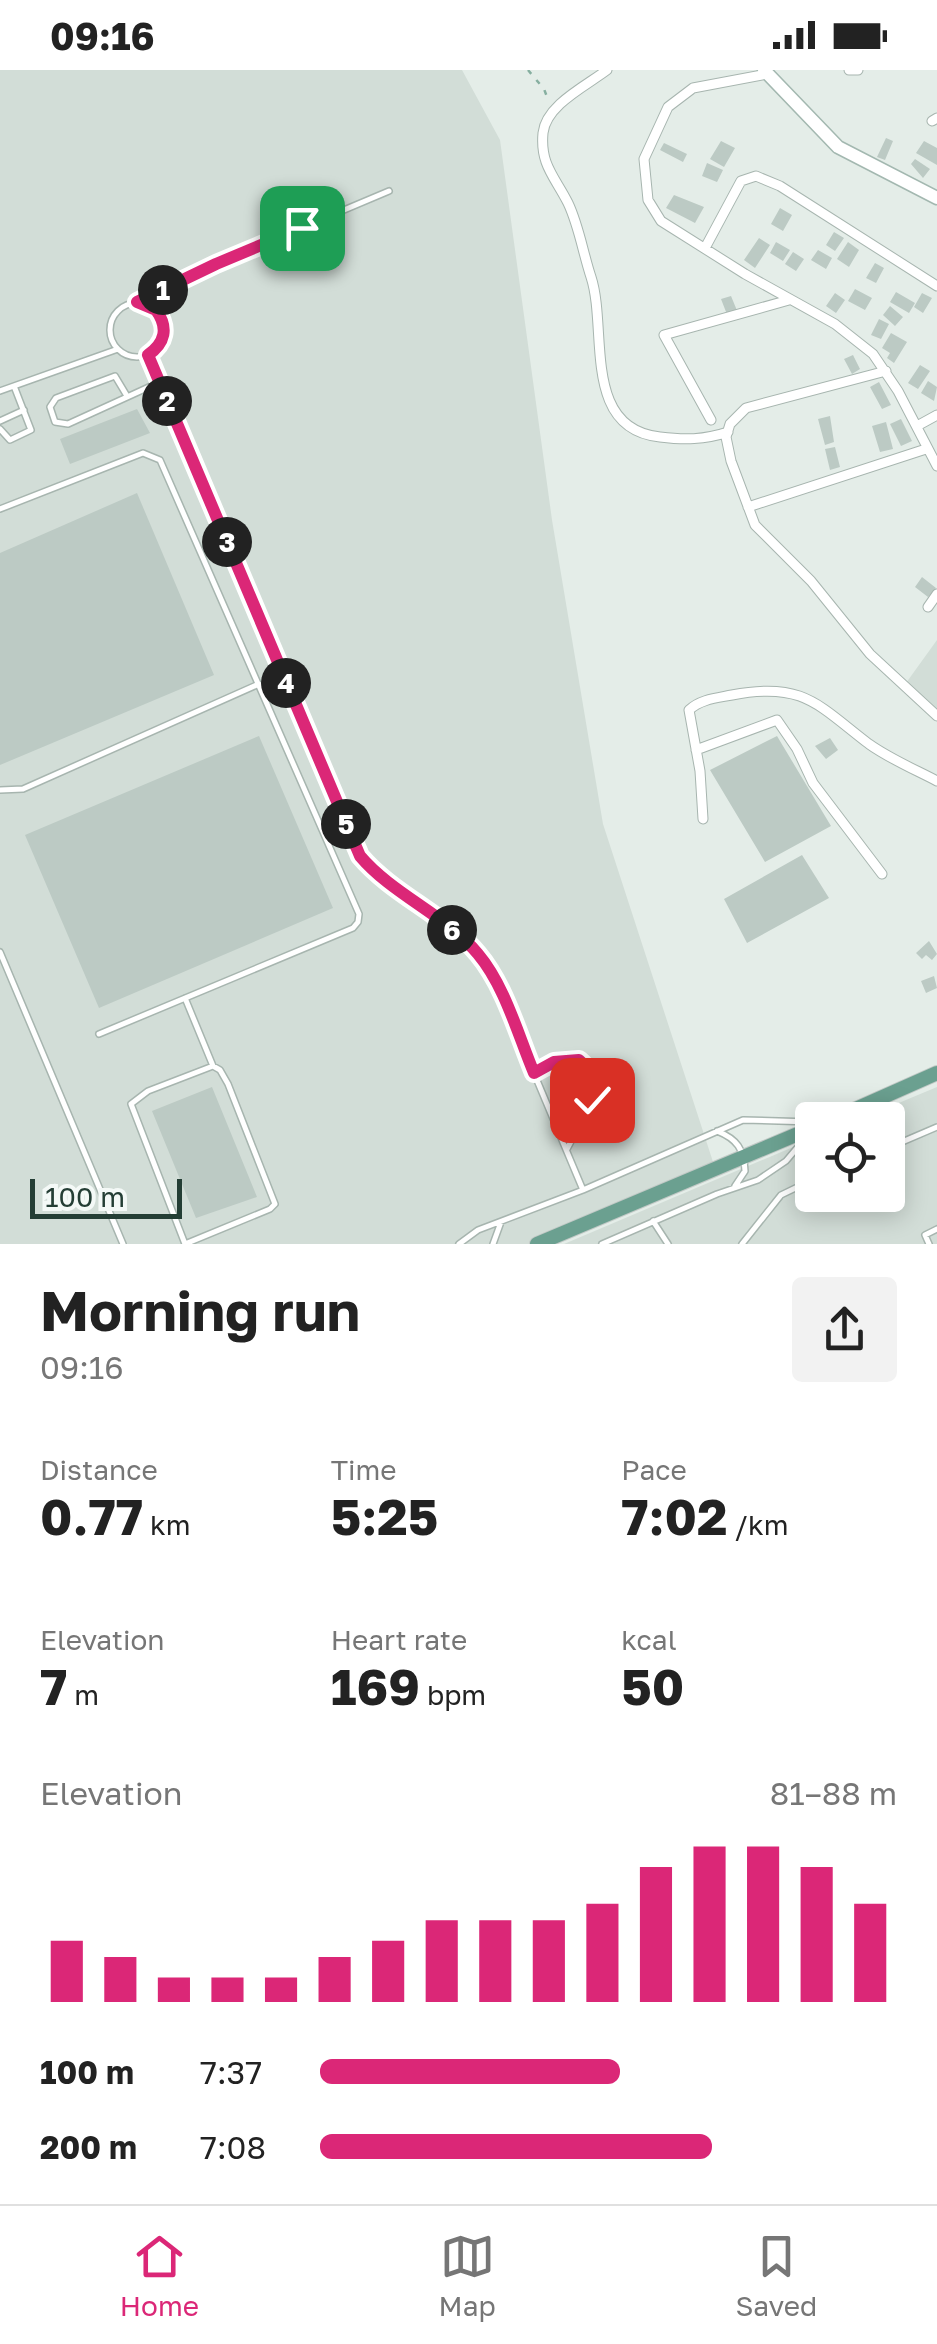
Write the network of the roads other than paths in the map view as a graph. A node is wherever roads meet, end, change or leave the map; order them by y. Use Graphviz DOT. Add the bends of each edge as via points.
graph roads {
  1 [pos="607,70"];
  2 [pos="849,70"];
  3 [pos="858,70"];
  4 [pos="762,72"];
  5 [pos="389,191"];
  6 [pos="937,198"];
  7 [pos="705,248"];
  8 [pos="937,286"];
  9 [pos="790,300"];
  10 [pos="137,302"];
  11 [pos="118,350"];
  12 [pos="148,355"];
  13 [pos="886,371"];
  14 [pos="160,382"];
  15 [pos="14,386"];
  16 [pos="0,391"];
  17 [pos="127,396"];
  18 [pos="24,410"];
  19 [pos="937,416"];
  20 [pos="0,420"];
  21 [pos="710,420"];
  22 [pos="917,426"];
  23 [pos="0,429"];
  24 [pos="728,432"];
  25 [pos="926,449"];
  26 [pos="937,466"];
  27 [pos="748,507"];
  28 [pos="0,509"];
  29 [pos="937,594"];
  30 [pos="928,607"];
  31 [pos="259,684"];
  32 [pos="937,716"];
  33 [pos="696,750"];
  34 [pos="937,781"];
  35 [pos="0,790"];
  36 [pos="703,819"];
  37 [pos="882,874"];
  38 [pos="0,952"];
  39 [pos="185,998"];
  40 [pos="99,1034"];
  41 [pos="214,1066"];
  42 [pos="534,1073"];
  43 [pos="937,1073"];
  44 [pos="872,1102"];
  45 [pos="795,1124"];
  46 [pos="937,1127"];
  47 [pos="717,1130"];
  48 [pos="795,1134"];
  49 [pos="905,1141"];
  50 [pos="795,1146"];
  51 [pos="567,1149"];
  52 [pos="744,1156"];
  53 [pos="734,1187"];
  54 [pos="795,1188"];
  55 [pos="584,1190"];
  56 [pos="653,1221"];
  57 [pos="502,1222"];
  58 [pos="937,1229"];
  59 [pos="123,1244"];
  60 [pos="185,1244"];
  61 [pos="459,1244"];
  62 [pos="493,1244"];
  63 [pos="538,1244"];
  64 [pos="602,1244"];
  65 [pos="668,1244"];
  66 [pos="742,1244"];
  67 [pos="929,1244"];
  1 -- 24 [label="street" via="548,115 543,132 544,164 569,206 595,289 604,390 621,421 643,436 710,438"];
  2 -- 3 [label="street"];
  4 -- 6 [label="main road" via="838,146"];
  4 -- 7 [label="street" via="683,93 661,118 644,160 653,211"];
  5 -- 10 [label="lane"];
  7 -- 8 [label="street" via="741,181 756,176"];
  7 -- 9 [label="street"];
  9 -- 13 [label="street" via="852,336"];
  9 -- 21 [label="street" via="664,335"];
  10 -- 11 [label="lane" via="112,320"];
  10 -- 12 [label="lane" via="156,310 165,330"];
  11 -- 12 [label="lane"];
  11 -- 15 [label="lane"];
  12 -- 14 [label="lane"];
  13 -- 22 [label="street"];
  13 -- 24 [label="street" via="746,408"];
  14 -- 17 [label="lane"];
  14 -- 42 [label="lane" via="360,856 481,957"];
  15 -- 16 [label="lane"];
  15 -- 18 [label="lane"];
  17 -- 17 [label="lane" via="64,425 55,422 50,407 56,398 114,376"];
  18 -- 20 [label="lane"];
  18 -- 23 [label="lane" via="29,433 10,440"];
  19 -- 22 [label="street"];
  22 -- 25 [label="street"];
  24 -- 27 [label="street" via="727,448"];
  25 -- 26 [label="street"];
  25 -- 27 [label="street"];
  27 -- 32 [label="street" via="755,525 860,643"];
  28 -- 31 [label="lane" via="126,459 156,457"];
  29 -- 30 [label="street"];
  31 -- 35 [label="lane" via="23,789"];
  31 -- 39 [label="lane" via="350,888 358,922"];
  33 -- 34 [label="street" via="688,713 697,704 750,691 796,693 821,704 871,746"];
  33 -- 36 [label="street"];
  33 -- 37 [label="street" via="778,720 813,783"];
  38 -- 59 [label="lane"];
  39 -- 40 [label="lane"];
  39 -- 41 [label="lane"];
  41 -- 60 [label="lane" via="148,1090 132,1104"];
  41 -- 60 [label="lane" via="228,1084 275,1204"];
  42 -- 51 [label="lane"];
  42 -- 51 [label="lane" via="572,1058 596,1076 592,1100"];
  43 -- 44 [label="main road"];
  45 -- 47 [label="lane" via="750,1119"];
  46 -- 49 [label="lane"];
  47 -- 52 [label="lane" via="738,1142"];
  47 -- 55 [label="lane"];
  48 -- 52 [label="main road"];
  50 -- 53 [label="lane" via="776,1168"];
  51 -- 55 [label="lane"];
  52 -- 53 [label="lane" via="744,1175"];
  52 -- 63 [label="main road"];
  53 -- 56 [label="lane"];
  54 -- 66 [label="lane" via="781,1195"];
  55 -- 57 [label="lane"];
  56 -- 64 [label="lane"];
  56 -- 65 [label="lane"];
  57 -- 61 [label="lane"];
  57 -- 62 [label="lane"];
  58 -- 67 [label="lane" via="925,1234"];
}
